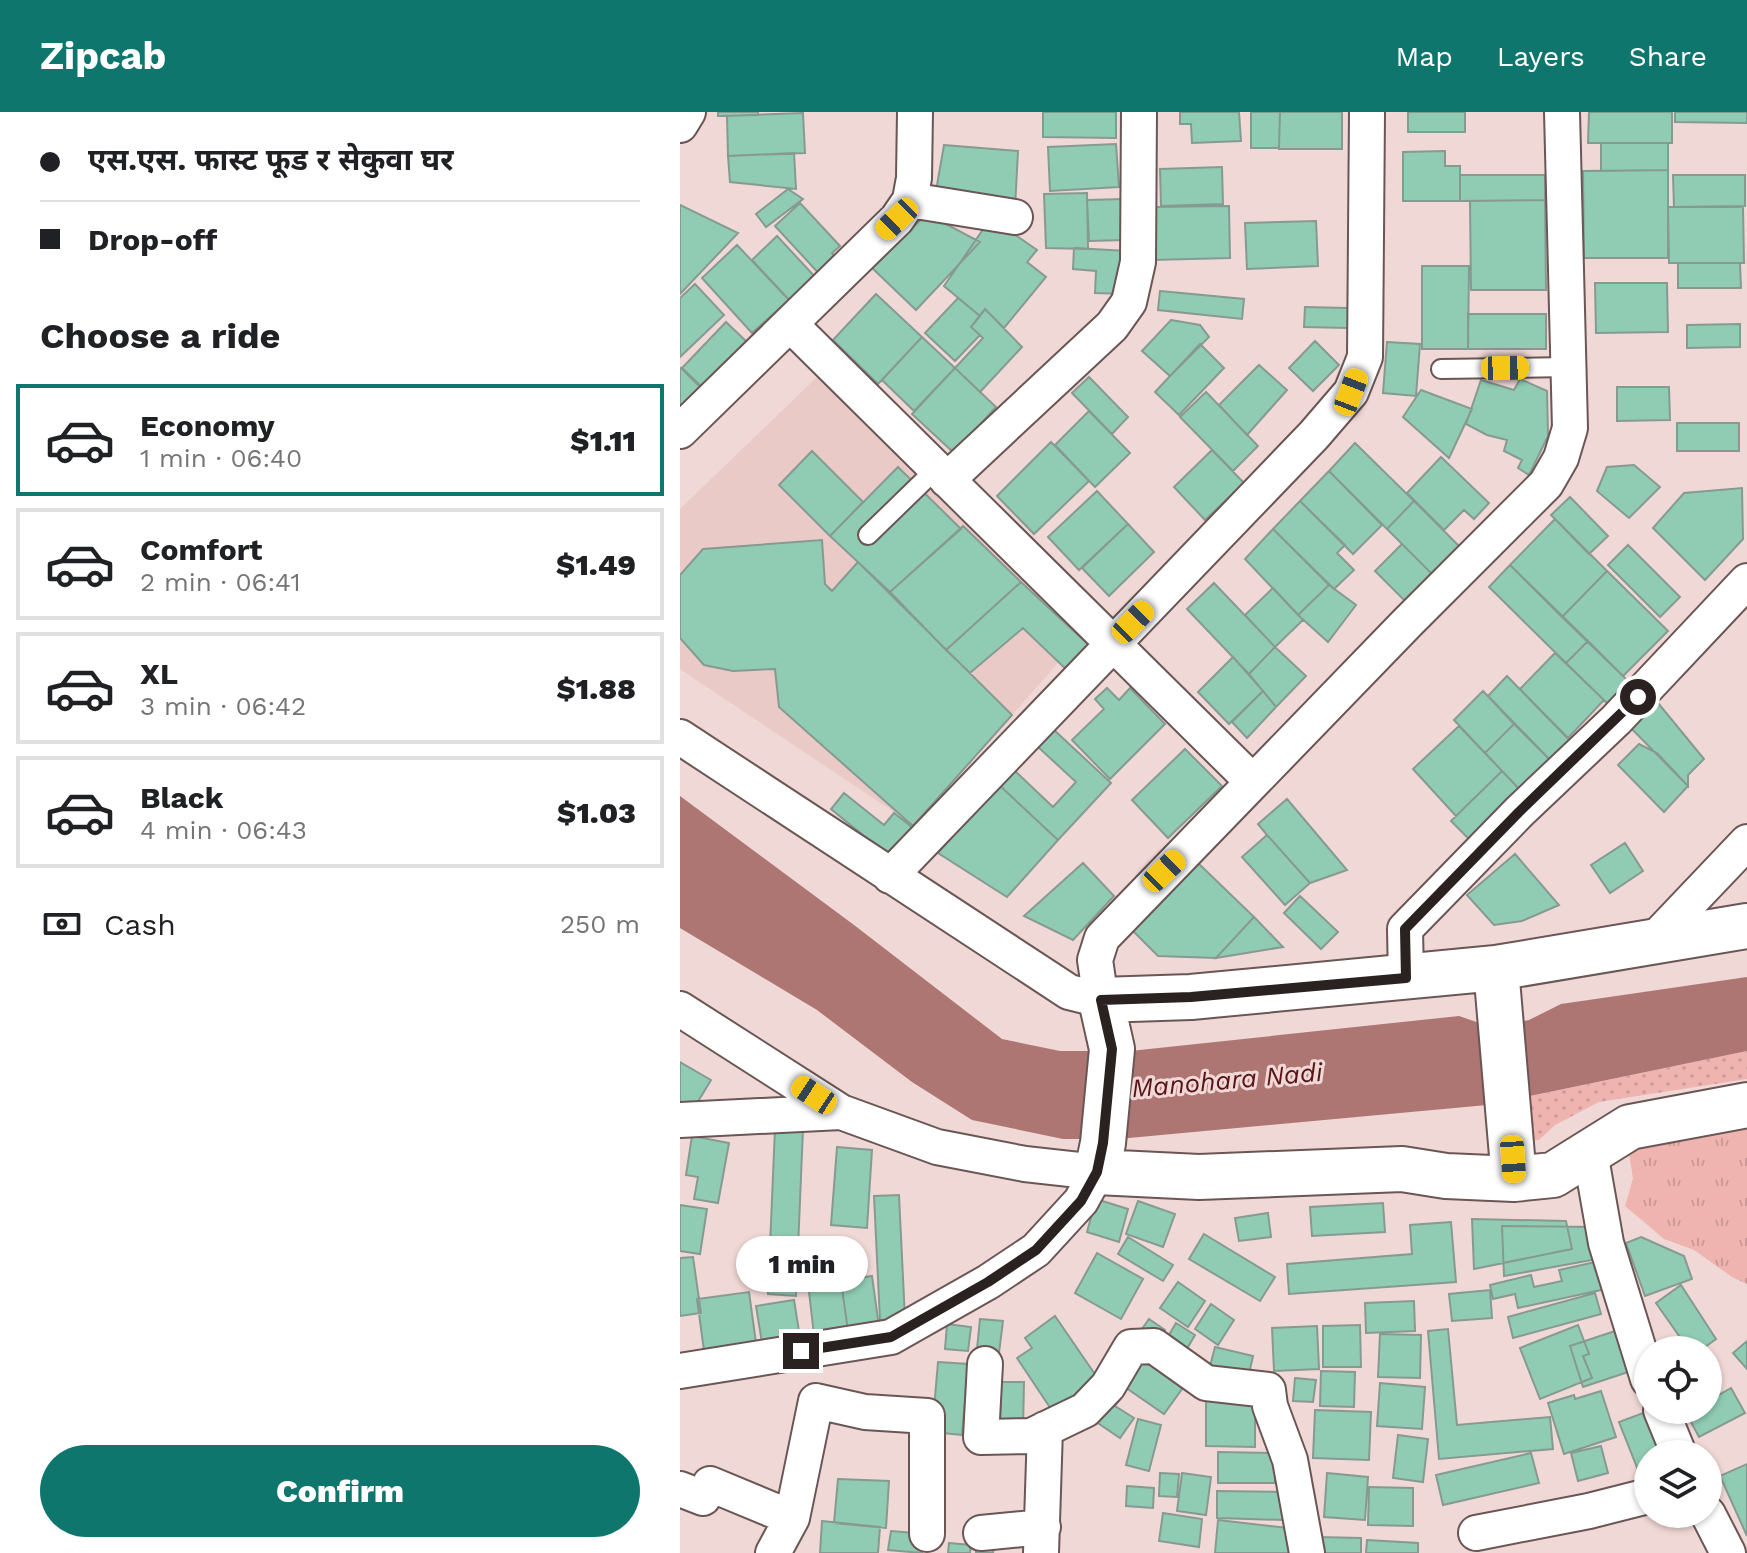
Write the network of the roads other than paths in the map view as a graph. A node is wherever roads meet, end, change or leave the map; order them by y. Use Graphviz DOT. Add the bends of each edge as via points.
graph roads {
  1 [pos="688,112"];
  2 [pos="915,112"];
  3 [pos="1139,112"];
  4 [pos="1367,112"];
  5 [pos="1562,112"];
  6 [pos="680,125"];
  7 [pos="910,200"];
  8 [pos="1015,217"];
  9 [pos="790,324"];
  10 [pos="1569,367"];
  11 [pos="1441,369"];
  12 [pos="680,431"];
  13 [pos="942,474"];
  14 [pos="868,535"];
  15 [pos="1747,581"];
  16 [pos="1113,643"];
  17 [pos="680,737"];
  18 [pos="1253,782"];
  19 [pos="1747,842"];
  20 [pos="890,876"];
  21 [pos="1747,926"];
  22 [pos="1651,943"];
  23 [pos="1406,978"];
  24 [pos="1497,982"];
  25 [pos="1101,1000"];
  26 [pos="680,1009"];
  27 [pos="1747,1105"];
  28 [pos="841,1112"];
  29 [pos="680,1120"];
  30 [pos="1590,1152"];
  31 [pos="1100,1158"];
  32 [pos="1513,1159"];
  33 [pos="1635,1336"];
  34 [pos="985,1364"];
  35 [pos="680,1371"];
  36 [pos="1045,1429"];
  37 [pos="680,1489"];
  38 [pos="1634,1500"];
  39 [pos="792,1518"];
  40 [pos="1715,1528"];
  41 [pos="981,1533"];
  42 [pos="1476,1533"];
  43 [pos="927,1534"];
  44 [pos="1042,1540"];
  45 [pos="773,1553"];
  46 [pos="1307,1553"];
  47 [pos="1728,1553"];
  1 -- 6 [label="street"];
  2 -- 7 [label="street"];
  3 -- 13 [label="street" via="1138,262 1129,302 1112,326"];
  4 -- 16 [label="street" via="1365,357 1351,392"];
  5 -- 10 [label="street"];
  7 -- 8 [label="street"];
  7 -- 9 [label="street"];
  9 -- 12 [label="street"];
  9 -- 13 [label="street"];
  10 -- 11 [label="lane"];
  10 -- 18 [label="street" via="1570,428 1546,484"];
  13 -- 14 [label="lane"];
  13 -- 16 [label="street"];
  15 -- 23 [label="street" via="1405,929"];
  16 -- 18 [label="street"];
  16 -- 20 [label="street"];
  17 -- 20 [label="street"];
  18 -- 25 [label="street" via="1102,938 1095,960"];
  19 -- 22 [label="street"];
  20 -- 25 [label="street" via="1069,992"];
  21 -- 22 [label="main road"];
  22 -- 24 [label="main road"];
  23 -- 24 [label="main road"];
  23 -- 25 [label="main road"];
  24 -- 32 [label="main road"];
  25 -- 31 [label="main road" via="1112,1049"];
  26 -- 28 [label="street"];
  27 -- 30 [label="main road" via="1630,1127"];
  28 -- 29 [label="street"];
  28 -- 31 [label="street" via="937,1147 1025,1164"];
  30 -- 32 [label="main road" via="1553,1175"];
  30 -- 33 [label="street" via="1606,1243"];
  31 -- 32 [label="main road" via="1199,1177 1402,1169 1446,1176"];
  31 -- 35 [label="street" via="1081,1201 1036,1250 891,1337"];
  34 -- 36 [label="street" via="981,1437 1031,1436"];
  36 -- 44 [label="street"];
  36 -- 46 [label="street" via="1085,1410 1108,1386 1131,1347 1154,1346 1206,1383 1268,1390 1290,1460"];
  37 -- 39 [label="street" via="703,1498 710,1484"];
  38 -- 42 [label="street"];
  39 -- 43 [label="street" via="816,1401 865,1412 927,1416"];
  39 -- 45 [label="street"];
  40 -- 47 [label="street"];
  41 -- 44 [label="street"];
}
